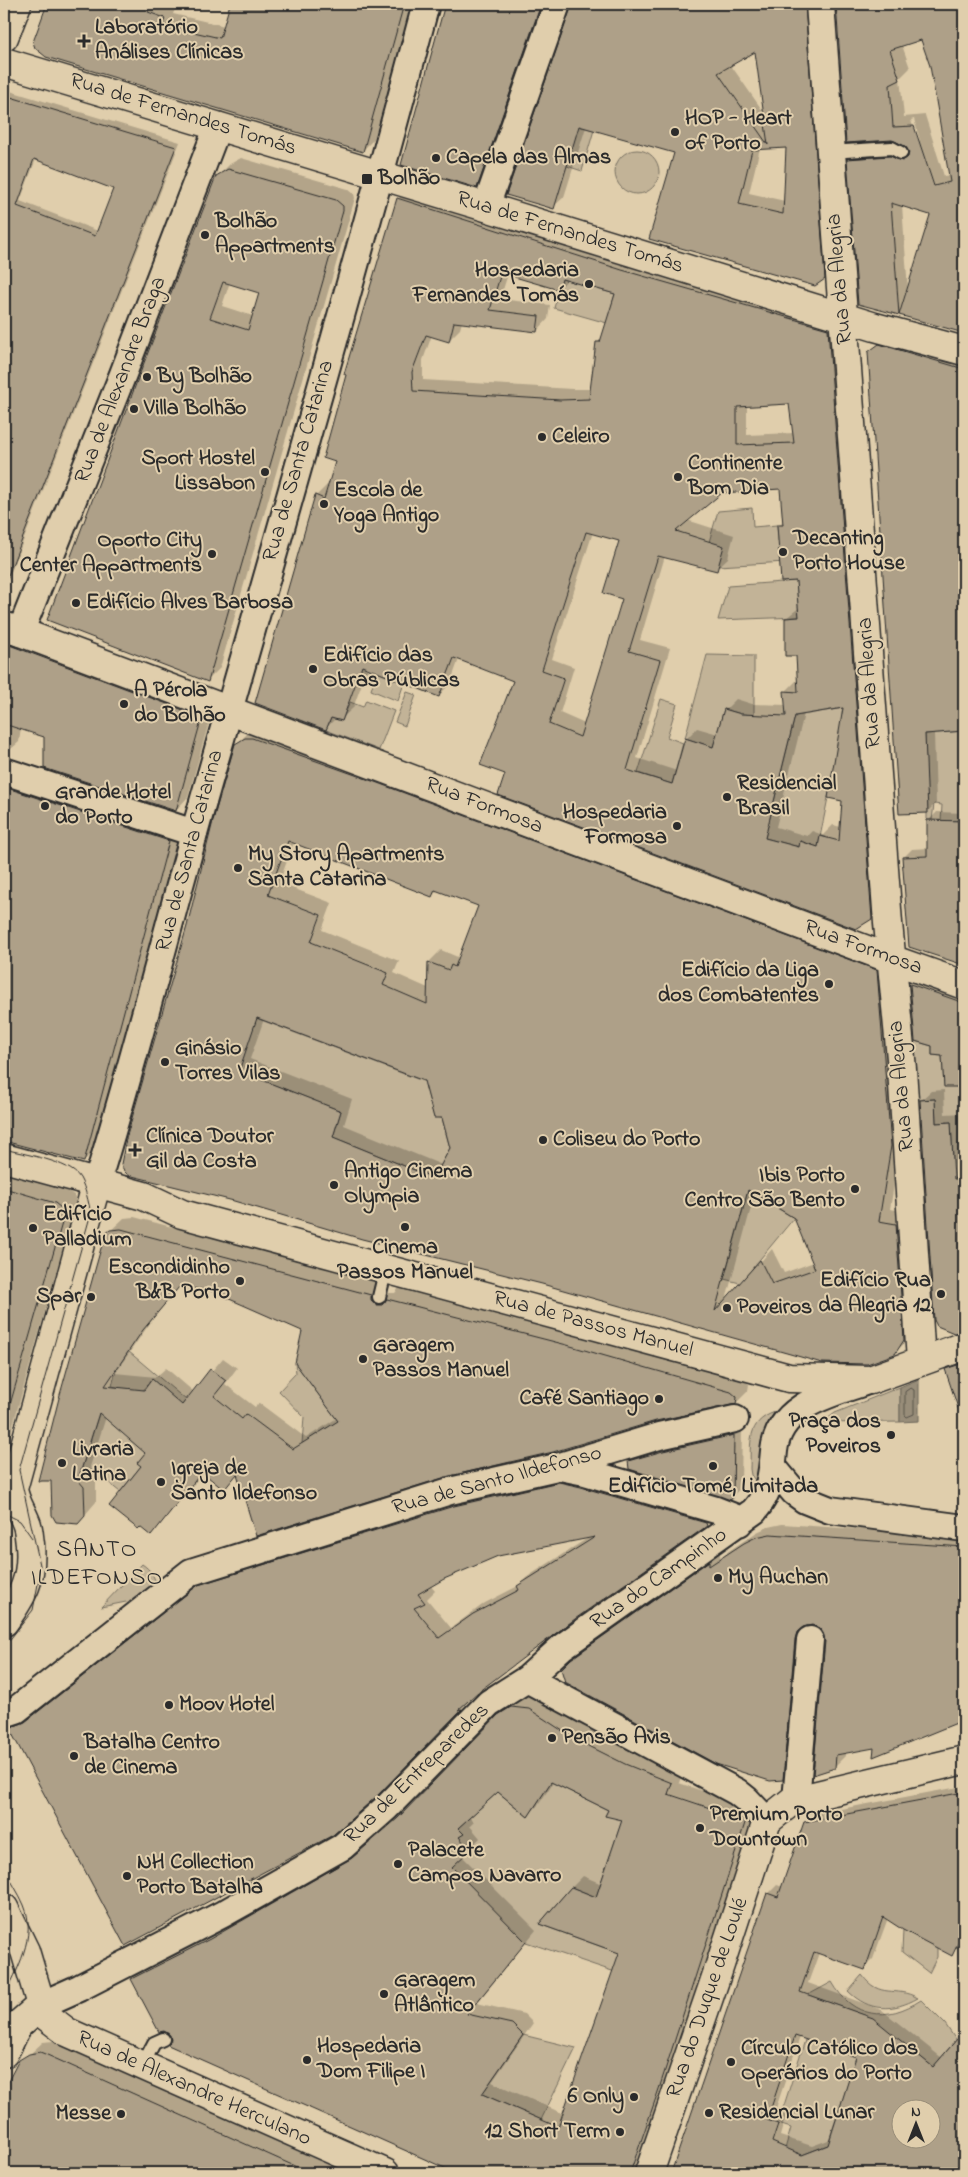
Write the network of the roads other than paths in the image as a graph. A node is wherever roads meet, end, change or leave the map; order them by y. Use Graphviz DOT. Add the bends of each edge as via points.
graph roads {
  1 [pos="17,4"];
  2 [pos="426,4"];
  3 [pos="557,4"];
  4 [pos="820,4"];
  5 [pos="4,36"];
  6 [pos="4,62"];
  7 [pos="218,126"];
  8 [pos="897,148"];
  9 [pos="830,152"];
  10 [pos="380,175"];
  11 [pos="486,206"];
  12 [pos="842,317"];
  13 [pos="964,351"];
  14 [pos="12,630"];
  15 [pos="229,710"];
  16 [pos="4,772"];
  17 [pos="194,833"];
  18 [pos="891,959"];
  19 [pos="964,985"];
  20 [pos="4,1158"];
  21 [pos="98,1182"];
  22 [pos="386,1268"];
  23 [pos="379,1297"];
  24 [pos="964,1346"];
  25 [pos="921,1361"];
  26 [pos="870,1380"];
  27 [pos="734,1419"];
  28 [pos="557,1466"];
  29 [pos="774,1468"];
  30 [pos="9,1497"];
  31 [pos="739,1523"];
  32 [pos="964,1528"];
  33 [pos="4,1622"];
  34 [pos="810,1640"];
  35 [pos="527,1679"];
  36 [pos="4,1714"];
  37 [pos="964,1760"];
  38 [pos="796,1800"];
  39 [pos="767,1821"];
  40 [pos="4,1908"];
  41 [pos="41,2005"];
  42 [pos="163,2038"];
  43 [pos="4,2053"];
  44 [pos="142,2066"];
  45 [pos="385,2173"];
  46 [pos="649,2173"];
  1 -- 5 [label="street"];
  2 -- 10 [label="street, Rua de Santa Catarina"];
  3 -- 11 [label="street"];
  4 -- 9 [label="street, Rua da Alegria"];
  6 -- 7 [label="street, Rua de Fernandes Tomás"];
  7 -- 10 [label="street, Rua de Fernandes Tomás"];
  7 -- 14 [label="street, Rua de Alexandre Braga" via="120,383"];
  8 -- 9 [label="lane"];
  9 -- 12 [label="street, Rua da Alegria"];
  10 -- 11 [label="street, Rua de Fernandes Tomás"];
  10 -- 15 [label="street, Rua de Santa Catarina"];
  11 -- 12 [label="street, Rua de Fernandes Tomás"];
  12 -- 13 [label="street, Rua de Fernandes Tomás"];
  12 -- 18 [label="street, Rua da Alegria"];
  14 -- 15 [label="street, Rua Formosa"];
  15 -- 17 [label="street, Rua de Santa Catarina"];
  15 -- 18 [label="street, Rua Formosa"];
  16 -- 17 [label="street"];
  17 -- 21 [label="street, Rua de Santa Catarina"];
  18 -- 19 [label="street, Rua Formosa"];
  18 -- 25 [label="street, Rua da Alegria"];
  20 -- 21 [label="street, Rua de Passos Manuel"];
  21 -- 22 [label="street, Rua de Passos Manuel" via="144,1196 182,1214"];
  21 -- 30 [label="street, Rua de Santa Catarina"];
  22 -- 23 [label="lane"];
  22 -- 26 [label="street, Rua de Passos Manuel" via="789,1378"];
  24 -- 25 [label="street"];
  25 -- 26 [label="street"];
  26 -- 29 [label="street" via="804,1404 789,1417 780,1430 774,1449"];
  27 -- 28 [label="street, Rua de Santo Ildefonso" via="659,1436"];
  28 -- 31 [label="street" via="716,1510 734,1517"];
  28 -- 36 [label="street, Rua de Santo Ildefonso" via="450,1491 191,1572 16,1710"];
  29 -- 31 [label="street, Rua do Campinho" via="763,1502"];
  29 -- 32 [label="street" via="794,1492 830,1510"];
  30 -- 33 [label="street" via="28,1532 31,1560 30,1576 19,1601"];
  31 -- 35 [label="street, Rua do Campinho" via="562,1647"];
  34 -- 38 [label="street"];
  35 -- 39 [label="street" via="737,1792"];
  35 -- 41 [label="street, Rua de Entreparedes" via="487,1705 387,1808 342,1847 215,1918"];
  37 -- 38 [label="street"];
  38 -- 39 [label="street" via="782,1807"];
  39 -- 46 [label="street, Rua do Duque de Loulé"];
  40 -- 41 [label="street" via="25,1950"];
  41 -- 43 [label="street" via="18,2025"];
  41 -- 44 [label="street, Rua de Alexandre Herculano" via="46,2016 67,2032"];
  42 -- 44 [label="lane" via="154,2042"];
  44 -- 45 [label="street, Rua de Alexandre Herculano"];
}
